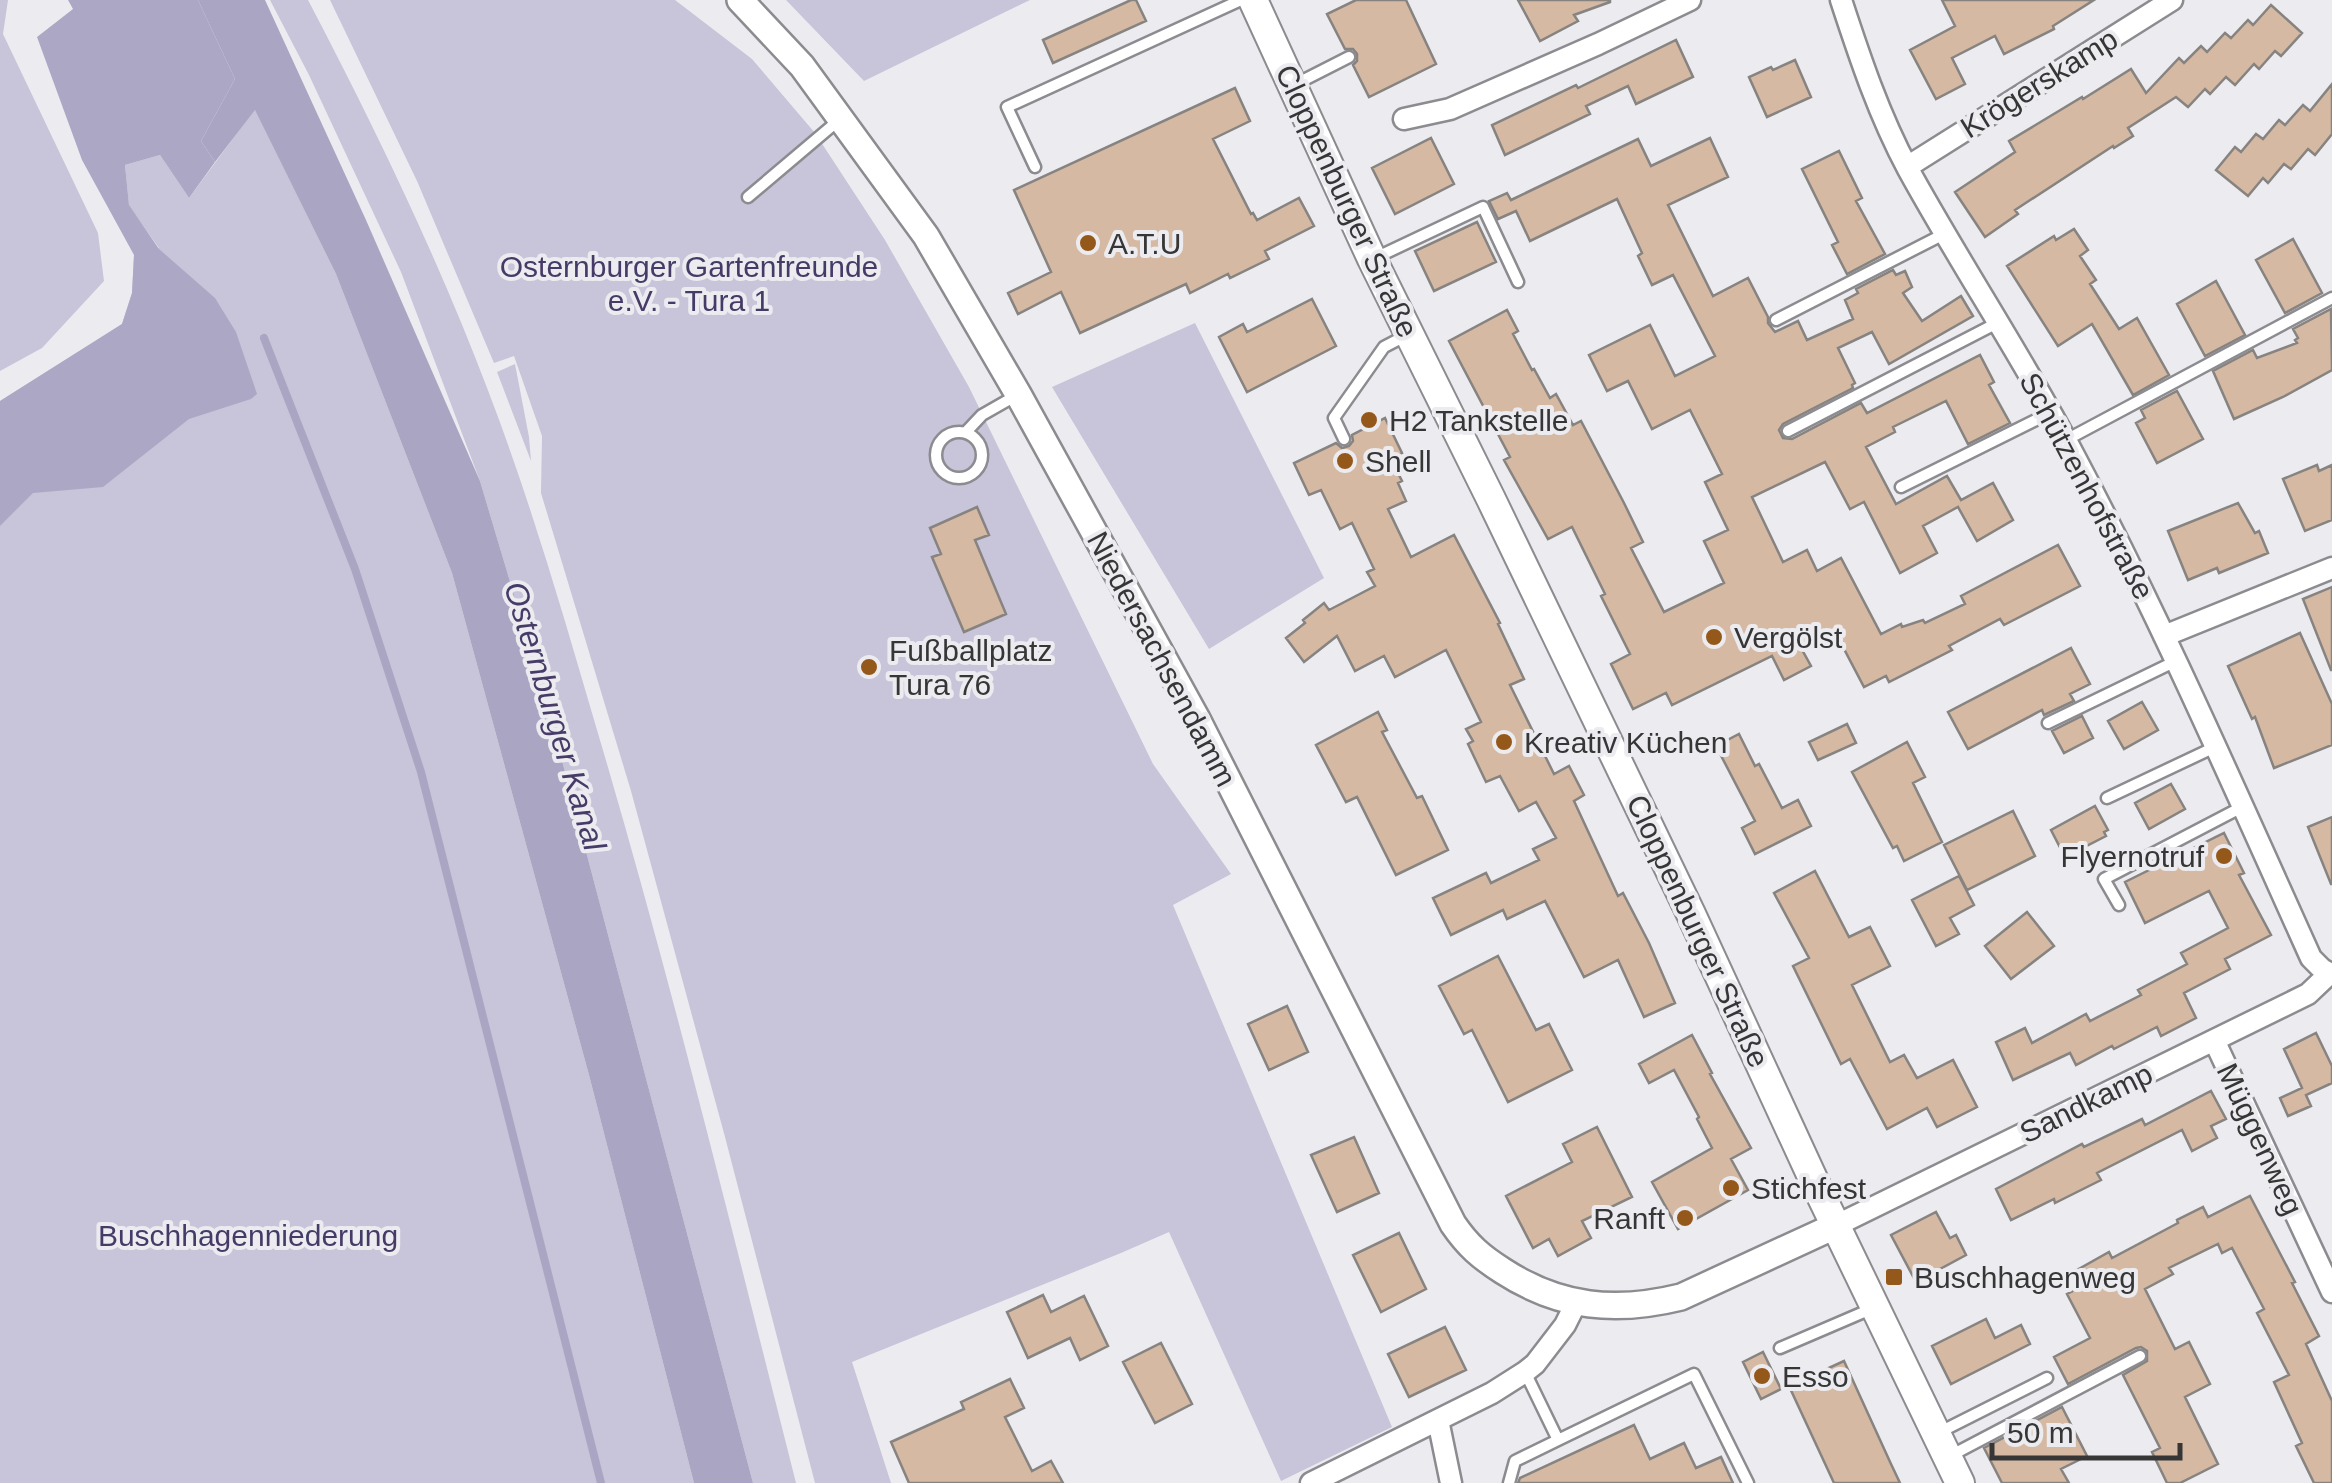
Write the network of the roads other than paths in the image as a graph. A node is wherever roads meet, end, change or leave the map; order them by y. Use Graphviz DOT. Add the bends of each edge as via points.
graph roads {
  1 [pos="740,0"];
  2 [pos="1241,0"];
  3 [pos="1254,0"];
  4 [pos="1690,0"];
  5 [pos="1841,0"];
  6 [pos="2172,0"];
  7 [pos="2144,7"];
  8 [pos="1349,57"];
  9 [pos="1294,85"];
  10 [pos="840,119"];
  11 [pos="1404,119"];
  12 [pos="1035,167"];
  13 [pos="1907,167"];
  14 [pos="748,197"];
  15 [pos="1946,233"];
  16 [pos="1372,259"];
  17 [pos="1518,282"];
  18 [pos="2332,298"];
  19 [pos="1776,320"];
  20 [pos="1999,322"];
  21 [pos="1408,334"];
  22 [pos="1018,394"];
  23 [pos="2050,413"];
  24 [pos="966,432"];
  25 [pos="1788,432"];
  26 [pos="1344,438"];
  27 [pos="2066,440"];
  28 [pos="1901,487"];
  29 [pos="2332,568"];
  30 [pos="2164,636"];
  31 [pos="2176,661"];
  32 [pos="2048,723"];
  33 [pos="2215,747"];
  34 [pos="2108,798"];
  35 [pos="2242,807"];
  36 [pos="2118,905"];
  37 [pos="2331,974"];
  38 [pos="2214,1040"];
  39 [pos="1836,1226"];
  40 [pos="2332,1292"];
  41 [pos="1576,1303"];
  42 [pos="1876,1307"];
  43 [pos="1780,1348"];
  44 [pos="2140,1356"];
  45 [pos="1525,1372"];
  46 [pos="2046,1378"];
  47 [pos="1438,1420"];
  48 [pos="1558,1440"];
  49 [pos="1941,1446"];
  50 [pos="1310,1483"];
  51 [pos="1451,1483"];
  52 [pos="1509,1483"];
  53 [pos="1748,1483"];
  54 [pos="1960,1483"];
  1 -- 10 [label="street, Niedersachsendamm" via="802,66"];
  2 -- 12 [label="lane" via="1008,107"];
  3 -- 9 [label="main road, Cloppenburger Straße"];
  4 -- 11 [label="street" via="1450,109"];
  5 -- 13 [label="street, Schützenhofstraße" via="1869,85"];
  6 -- 7 [label="street, Krögerskamp"];
  7 -- 13 [label="street, Krögerskamp"];
  8 -- 9 [label="lane"];
  9 -- 16 [label="main road, Cloppenburger Straße"];
  10 -- 14 [label="lane"];
  10 -- 22 [label="street, Niedersachsendamm" via="926,236"];
  13 -- 15 [label="street, Schützenhofstraße"];
  15 -- 19 [label="lane"];
  15 -- 20 [label="street, Schützenhofstraße"];
  16 -- 17 [label="lane" via="1483,207"];
  16 -- 21 [label="main road, Cloppenburger Straße"];
  18 -- 27 [label="lane"];
  20 -- 23 [label="street, Schützenhofstraße"];
  20 -- 25 [label="lane"];
  21 -- 26 [label="lane" via="1384,347 1334,418"];
  21 -- 39 [label="main road, Cloppenburger Straße"];
  22 -- 24 [label="lane"];
  22 -- 41 [label="street, Niedersachsendamm" via="1197,719 1453,1224 1466,1244 1497,1267 1534,1290"];
  23 -- 27 [label="street, Schützenhofstraße"];
  23 -- 28 [label="lane"];
  24 -- 24 [label="lane" via="978,441 980,466 954,478 938,466 938,445 947,435"];
  27 -- 30 [label="street, Schützenhofstraße"];
  29 -- 30 [label="street"];
  30 -- 31 [label="street, Schützenhofstraße"];
  31 -- 32 [label="lane"];
  31 -- 33 [label="street, Schützenhofstraße"];
  33 -- 34 [label="lane"];
  33 -- 35 [label="street, Schützenhofstraße"];
  35 -- 36 [label="lane" via="2104,879"];
  35 -- 37 [label="street, Schützenhofstraße" via="2311,958"];
  37 -- 38 [label="street, Sandkamp" via="2308,994"];
  38 -- 39 [label="street, Sandkamp"];
  38 -- 40 [label="street, Müggenweg"];
  39 -- 41 [label="street" via="1681,1297"];
  39 -- 42 [label="main road, Cloppenburger Straße"];
  41 -- 45 [label="street"];
  42 -- 43 [label="lane"];
  42 -- 49 [label="main road, Cloppenburger Straße"];
  44 -- 49 [label="lane"];
  45 -- 47 [label="street"];
  45 -- 48 [label="lane"];
  46 -- 49 [label="lane"];
  47 -- 50 [label="street"];
  47 -- 51 [label="street"];
  48 -- 52 [label="lane" via="1515,1461"];
  48 -- 53 [label="lane" via="1694,1374"];
  49 -- 54 [label="main road, Cloppenburger Straße"];
}
